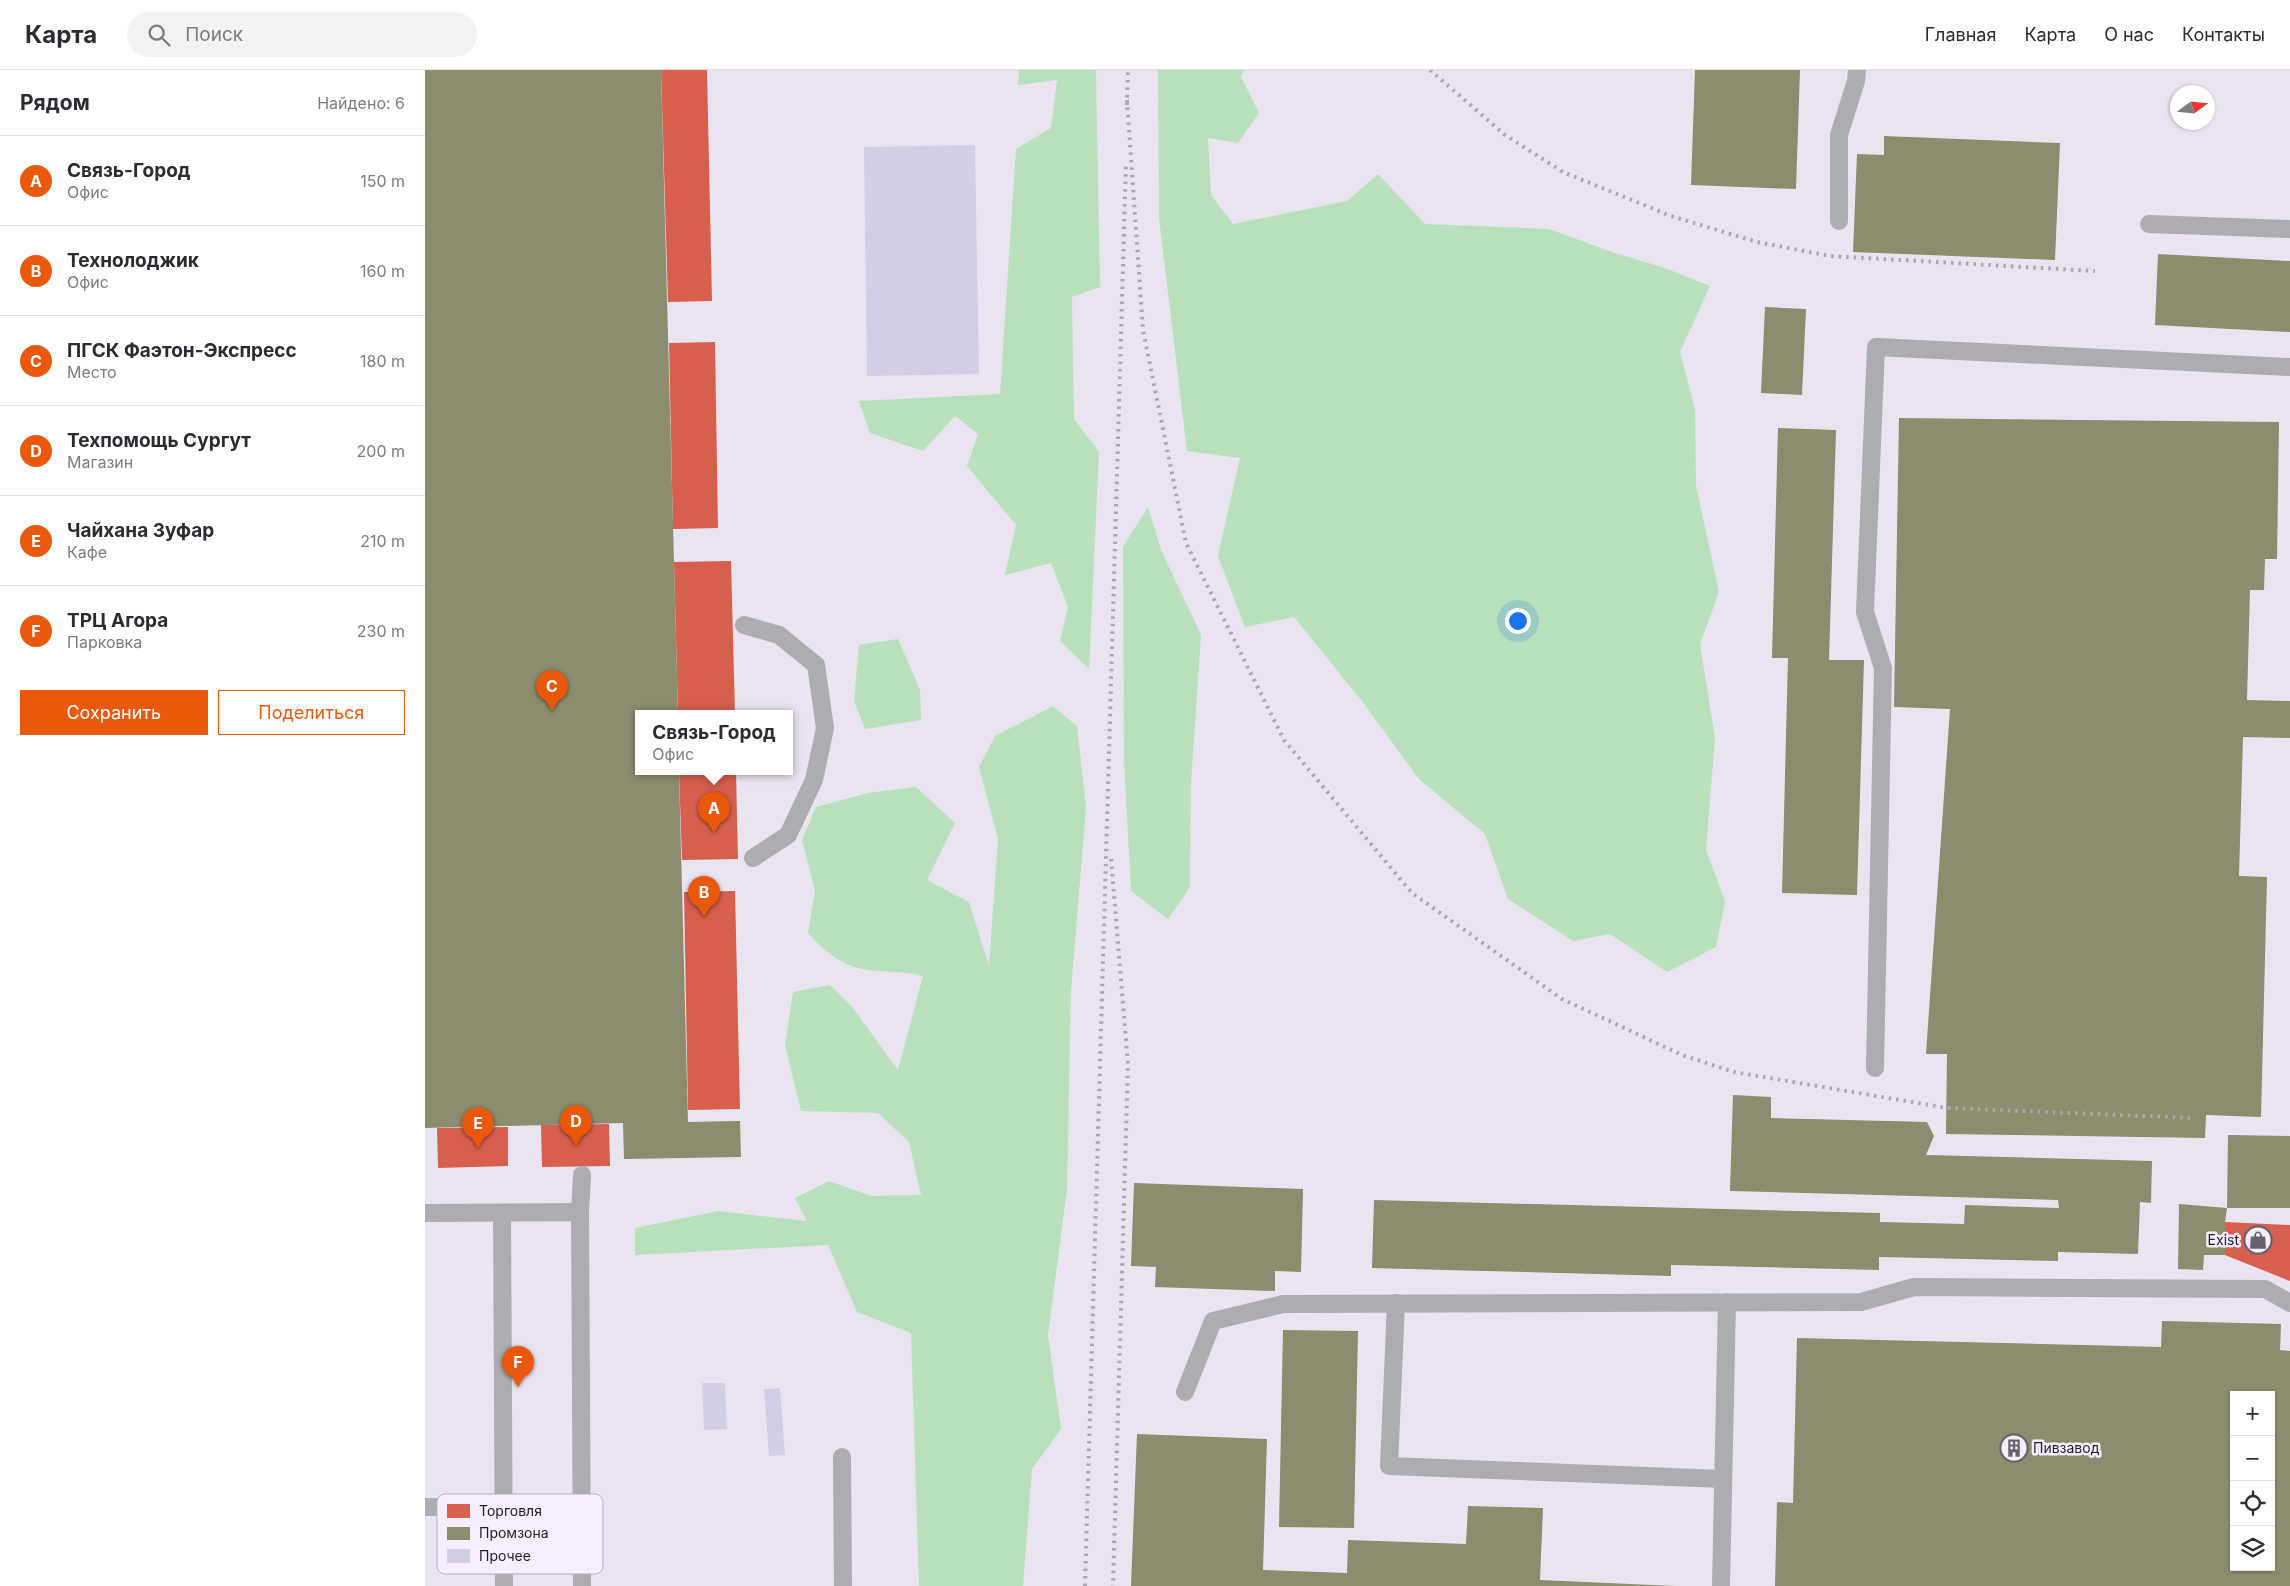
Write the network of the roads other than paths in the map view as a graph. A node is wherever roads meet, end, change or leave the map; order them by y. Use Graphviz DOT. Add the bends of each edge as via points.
graph roads {
  1 [pos="1857,70"];
  2 [pos="1839,221"];
  3 [pos="2149,224"];
  4 [pos="2290,229"];
  5 [pos="2290,367"];
  6 [pos="744,625"];
  7 [pos="753,858"];
  8 [pos="1875,1068"];
  9 [pos="582,1175"];
  10 [pos="580,1212"];
  11 [pos="425,1213"];
  12 [pos="502,1213"];
  13 [pos="1727,1302"];
  14 [pos="1396,1303"];
  15 [pos="2290,1303"];
  16 [pos="1185,1392"];
  17 [pos="842,1457"];
  18 [pos="1723,1479"];
  19 [pos="504,1494"];
  20 [pos="582,1494"];
  21 [pos="843,1586"];
  22 [pos="1721,1586"];
  1 -- 2 [label="lane" via="1839,135"];
  3 -- 4 [label="lane"];
  5 -- 8 [label="lane" via="1877,347 1865,612 1883,668"];
  6 -- 7 [label="lane" via="779,635 816,665 825,728 813,780 788,835"];
  9 -- 10 [label="lane"];
  10 -- 12 [label="lane"];
  10 -- 20 [label="lane"];
  11 -- 12 [label="lane"];
  12 -- 19 [label="lane"];
  13 -- 14 [label="lane"];
  13 -- 15 [label="lane" via="1861,1302 1914,1287 2265,1290"];
  13 -- 18 [label="lane"];
  14 -- 16 [label="lane" via="1283,1304 1213,1321"];
  14 -- 18 [label="lane" via="1389,1466"];
  17 -- 21 [label="lane"];
  18 -- 22 [label="lane"];
}
